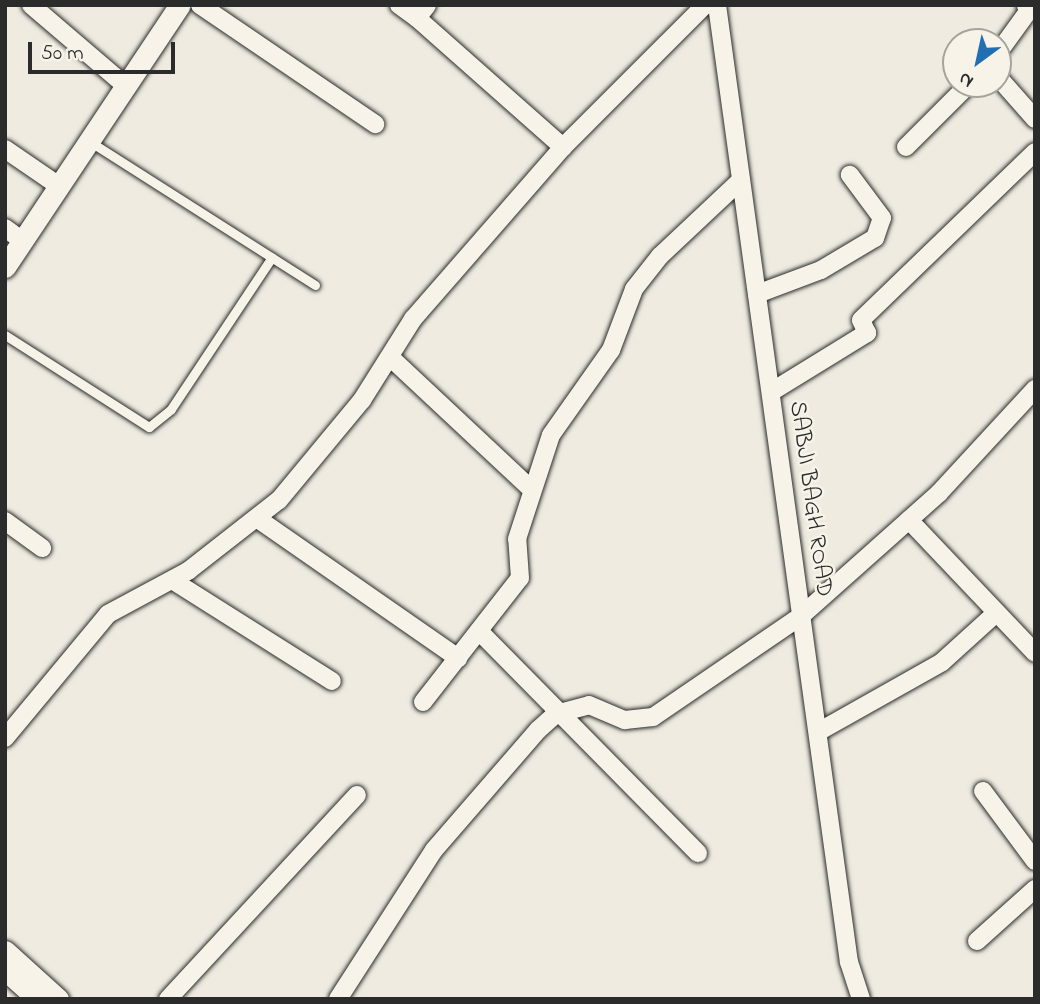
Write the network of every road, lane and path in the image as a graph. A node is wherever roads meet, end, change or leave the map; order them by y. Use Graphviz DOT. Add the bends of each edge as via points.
graph roads {
  1 [pos="31,5"];
  2 [pos="180,5"];
  3 [pos="200,5"];
  4 [pos="399,5"];
  5 [pos="705,5"];
  6 [pos="717,5"];
  7 [pos="1032,6"];
  8 [pos="422,12"];
  9 [pos="1012,34"];
  10 [pos="126,86"];
  11 [pos="1012,93"];
  12 [pos="954,98"];
  13 [pos="1035,119"];
  14 [pos="375,124"];
  15 [pos="89,141"];
  16 [pos="563,147"];
  17 [pos="906,147"];
  18 [pos="5,149"];
  19 [pos="1035,152"];
  20 [pos="850,176"];
  21 [pos="741,180"];
  22 [pos="59,186"];
  23 [pos="5,228"];
  24 [pos="23,241"];
  25 [pos="272,257"];
  26 [pos="5,267"];
  27 [pos="315,285"];
  28 [pos="757,294"];
  29 [pos="5,335"];
  30 [pos="390,357"];
  31 [pos="1035,389"];
  32 [pos="771,392"];
  33 [pos="531,489"];
  34 [pos="258,519"];
  35 [pos="909,520"];
  36 [pos="5,521"];
  37 [pos="42,548"];
  38 [pos="172,580"];
  39 [pos="996,612"];
  40 [pos="802,616"];
  41 [pos="479,631"];
  42 [pos="1035,653"];
  43 [pos="458,658"];
  44 [pos="332,681"];
  45 [pos="423,702"];
  46 [pos="556,715"];
  47 [pos="818,732"];
  48 [pos="5,738"];
  49 [pos="984,791"];
  50 [pos="357,795"];
  51 [pos="698,853"];
  52 [pos="1035,861"];
  53 [pos="1035,889"];
  54 [pos="976,941"];
  55 [pos="5,951"];
  56 [pos="5,965"];
  57 [pos="5,986"];
  58 [pos="19,999"];
  59 [pos="43,999"];
  60 [pos="58,999"];
  61 [pos="168,999"];
  62 [pos="338,999"];
  63 [pos="861,999"];
  1 -- 10 [label="street"];
  2 -- 10 [label="street"];
  3 -- 14 [label="street"];
  4 -- 8 [label="street"];
  5 -- 16 [label="street"];
  6 -- 21 [label="street, SABJI BAGH ROAD"];
  7 -- 9 [label="street"];
  8 -- 16 [label="street"];
  10 -- 15 [label="street"];
  11 -- 13 [label="street"];
  12 -- 17 [label="street"];
  15 -- 22 [label="street"];
  15 -- 25 [label="lane"];
  16 -- 30 [label="street" via="413,319"];
  18 -- 22 [label="street"];
  19 -- 32 [label="street" via="860,320 867,333"];
  20 -- 28 [label="street" via="882,218 875,238 821,270"];
  21 -- 28 [label="street, SABJI BAGH ROAD"];
  21 -- 33 [label="street" via="643,275 611,350 557,422"];
  22 -- 24 [label="street"];
  23 -- 24 [label="street"];
  24 -- 26 [label="street"];
  25 -- 27 [label="lane"];
  25 -- 29 [label="lane" via="171,409 149,427"];
  28 -- 32 [label="street, SABJI BAGH ROAD"];
  30 -- 33 [label="street"];
  30 -- 34 [label="street" via="362,400"];
  31 -- 35 [label="street"];
  32 -- 40 [label="street, SABJI BAGH ROAD"];
  33 -- 41 [label="street" via="516,547 520,578"];
  34 -- 38 [label="street"];
  34 -- 43 [label="street"];
  35 -- 39 [label="street"];
  35 -- 40 [label="street"];
  36 -- 37 [label="street"];
  38 -- 44 [label="street"];
  38 -- 48 [label="street" via="108,614"];
  39 -- 42 [label="street"];
  39 -- 47 [label="street" via="942,662"];
  40 -- 46 [label="street" via="640,722 589,705"];
  40 -- 47 [label="street, SABJI BAGH ROAD"];
  41 -- 43 [label="street"];
  41 -- 46 [label="street"];
  43 -- 45 [label="street"];
  46 -- 51 [label="street"];
  46 -- 62 [label="street" via="434,850"];
  47 -- 63 [label="street, SABJI BAGH ROAD" via="849,962"];
  49 -- 52 [label="street"];
  50 -- 61 [label="street"];
  53 -- 54 [label="street"];
  55 -- 60 [label="street"];
  56 -- 59 [label="main road"];
  57 -- 58 [label="main road"];
}
